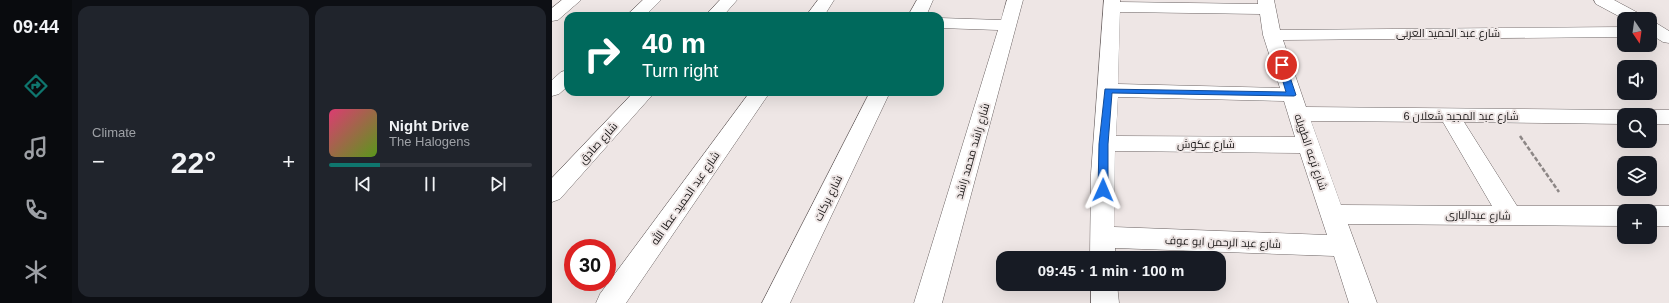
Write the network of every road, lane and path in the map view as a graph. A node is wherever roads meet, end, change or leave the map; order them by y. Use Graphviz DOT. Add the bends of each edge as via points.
graph roads {
  1 [pos="573,0"];
  2 [pos="653,0"];
  3 [pos="729,0"];
  4 [pos="826,0"];
  5 [pos="925,0"];
  6 [pos="1015,0"];
  7 [pos="1602,0"];
  8 [pos="1112,4"];
  9 [pos="1267,5"];
  10 [pos="640,12"];
  11 [pos="718,12"];
  12 [pos="818,12"];
  13 [pos="919,12"];
  14 [pos="1623,12"];
  15 [pos="552,16"];
  16 [pos="944,23"];
  17 [pos="1008,25"];
  18 [pos="1617,32"];
  19 [pos="1272,35"];
  20 [pos="564,80"];
  21 [pos="552,90"];
  22 [pos="1108,90"];
  23 [pos="641,96"];
  24 [pos="757,96"];
  25 [pos="878,96"];
  26 [pos="1295,104"];
  27 [pos="1450,117"];
  28 [pos="1506,117"];
  29 [pos="1617,117"];
  30 [pos="1657,117"];
  31 [pos="1669,117"];
  32 [pos="1104,144"];
  33 [pos="1308,145"];
  34 [pos="552,193"];
  35 [pos="1333,214"];
  36 [pos="1510,215"];
  37 [pos="1576,216"];
  38 [pos="1617,216"];
  39 [pos="1657,216"];
  40 [pos="1669,216"];
  41 [pos="1344,246"];
  42 [pos="1102,248"];
  43 [pos="1104,291"];
  44 [pos="610,303"];
  45 [pos="776,303"];
  46 [pos="928,303"];
  47 [pos="1105,303"];
  48 [pos="1363,303"];
  1 -- 15 [label="street"];
  2 -- 10 [label="street"];
  3 -- 11 [label="street"];
  4 -- 12 [label="street"];
  5 -- 13 [label="street"];
  6 -- 17 [label="street, شارع راشد محمد راشد"];
  7 -- 14 [label="street"];
  8 -- 9 [label="street"];
  8 -- 22 [label="street"];
  9 -- 19 [label="street, شارع ترعه الطويله"];
  16 -- 17 [label="street"];
  17 -- 46 [label="street, شارع راشد محمد راشد"];
  18 -- 19 [label="street, شارع عبد الحميد العربى"];
  19 -- 26 [label="street, شارع ترعه الطويله"];
  20 -- 21 [label="street"];
  22 -- 26 [label="street, شارع عبد المجيد شعلان 6"];
  22 -- 32 [label="street"];
  23 -- 34 [label="street, شارع صادق"];
  24 -- 44 [label="street, شارع عبد الحميد عطا الله"];
  25 -- 45 [label="street, شارع بركات"];
  26 -- 27 [label="street, شارع عبد المجيد شعلان 6"];
  26 -- 33 [label="street, شارع ترعه الطويله"];
  27 -- 28 [label="street, شارع عبد المجيد شعلان 6"];
  27 -- 36 [label="street"];
  28 -- 29 [label="street, شارع عبد المجيد شعلان 6"];
  28 -- 37 [label="path"];
  30 -- 31 [label="street"];
  32 -- 33 [label="street, شارع عكوش"];
  32 -- 42 [label="street"];
  33 -- 35 [label="street, شارع ترعه الطويله"];
  35 -- 36 [label="street, شارع عبدالبارى"];
  35 -- 41 [label="street, شارع ترعه الطويله"];
  36 -- 37 [label="street, شارع عبدالبارى"];
  37 -- 38 [label="street, شارع عبدالبارى"];
  39 -- 40 [label="street"];
  41 -- 42 [label="street, شارع عبد الرحمن ابو عوف"];
  41 -- 48 [label="street, شارع ترعه الطويله"];
  43 -- 47 [label="street"];
}
